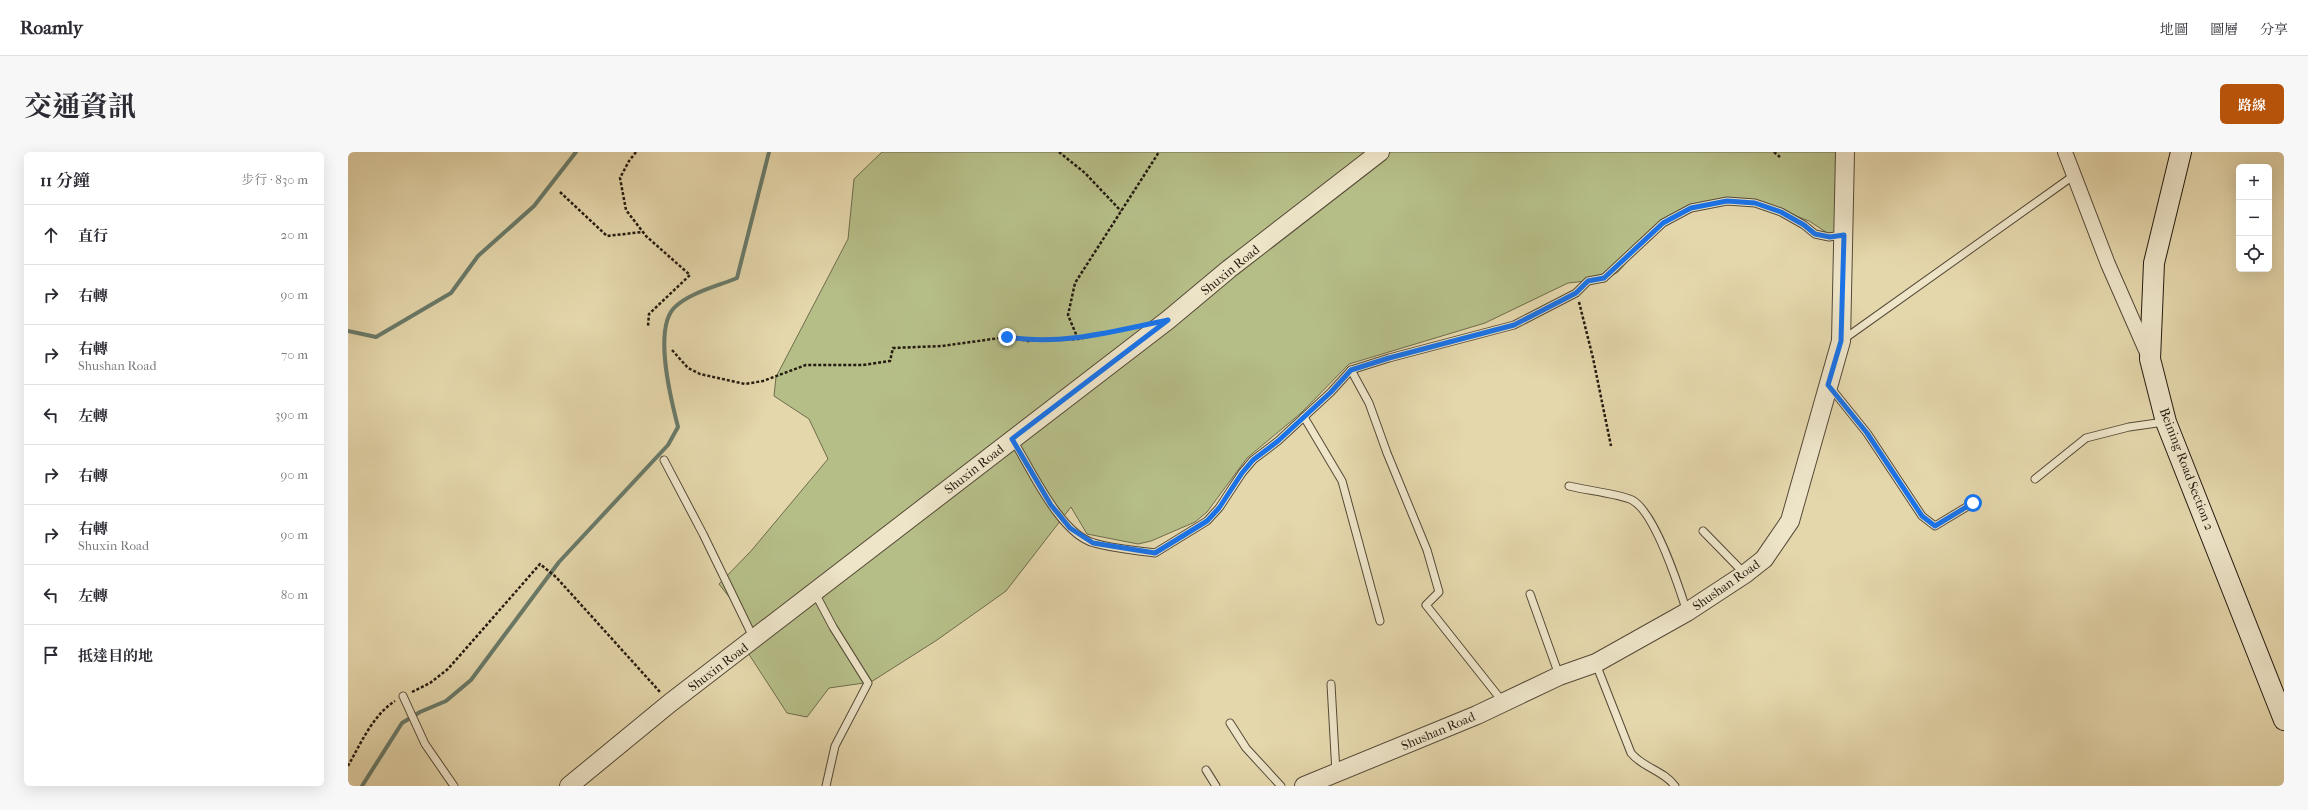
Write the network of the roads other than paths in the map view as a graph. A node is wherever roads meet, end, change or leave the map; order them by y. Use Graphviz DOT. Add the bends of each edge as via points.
graph roads {
  1 [pos="1380,152"];
  2 [pos="1845,152"];
  3 [pos="2065,152"];
  4 [pos="2181,152"];
  5 [pos="2073,176"];
  6 [pos="1844,235"];
  7 [pos="1841,341"];
  8 [pos="2150,359"];
  9 [pos="1351,370"];
  10 [pos="1828,385"];
  11 [pos="1304,417"];
  12 [pos="2166,422"];
  13 [pos="1012,439"];
  14 [pos="664,460"];
  15 [pos="2035,479"];
  16 [pos="1569,486"];
  17 [pos="1973,503"];
  18 [pos="1703,531"];
  19 [pos="1745,574"];
  20 [pos="815,593"];
  21 [pos="1530,594"];
  22 [pos="1687,612"];
  23 [pos="1380,621"];
  24 [pos="754,639"];
  25 [pos="1596,663"];
  26 [pos="1560,676"];
  27 [pos="1331,684"];
  28 [pos="403,696"];
  29 [pos="1503,702"];
  30 [pos="2284,720"];
  31 [pos="1230,723"];
  32 [pos="1206,770"];
  33 [pos="1336,773"];
  34 [pos="454,786"];
  35 [pos="569,786"];
  36 [pos="826,786"];
  37 [pos="1216,786"];
  38 [pos="1281,786"];
  39 [pos="1304,786"];
  40 [pos="1675,786"];
  1 -- 13 [label="street, Shuxin Road" via="1168,320"];
  2 -- 6 [label="street, Shushan Road"];
  3 -- 5 [label="street, Beining Road Section 2"];
  4 -- 8 [label="main road" via="2154,263 2154,316"];
  5 -- 7 [label="lane"];
  5 -- 8 [label="street, Beining Road Section 2"];
  6 -- 7 [label="street, Shushan Road"];
  6 -- 9 [label="lane" via="1830,237 1815,234 1781,212 1755,203 1727,201 1691,208 1663,223 1604,278 1588,281 1576,293 1514,325"];
  7 -- 10 [label="street, Shushan Road"];
  8 -- 12 [label="main road, Beining Road Section 2"];
  9 -- 11 [label="lane"];
  9 -- 29 [label="lane" via="1369,403 1427,550 1439,592 1426,605"];
  10 -- 17 [label="lane" via="1867,433 1922,516 1935,526"];
  10 -- 19 [label="street, Shushan Road" via="1790,521 1764,559"];
  11 -- 13 [label="lane" via="1253,460 1207,521 1155,553 1093,543 1070,528 1051,505"];
  11 -- 23 [label="lane" via="1342,481"];
  12 -- 15 [label="lane" via="2129,427 2086,438"];
  12 -- 30 [label="main road, Beining Road Section 2"];
  13 -- 20 [label="street, Shuxin Road"];
  14 -- 24 [label="lane" via="704,534"];
  16 -- 22 [label="lane" via="1632,500 1652,523 1674,571"];
  18 -- 19 [label="lane"];
  19 -- 22 [label="street, Shushan Road"];
  20 -- 24 [label="street, Shuxin Road"];
  20 -- 36 [label="lane" via="868,683 835,746"];
  21 -- 26 [label="lane"];
  22 -- 25 [label="street, Shushan Road"];
  24 -- 35 [label="street, Shuxin Road"];
  25 -- 26 [label="street, Shushan Road"];
  25 -- 40 [label="lane" via="1631,753 1638,762 1669,778"];
  26 -- 29 [label="street, Shushan Road"];
  27 -- 33 [label="lane"];
  28 -- 34 [label="lane" via="425,744"];
  29 -- 33 [label="street, Shushan Road"];
  31 -- 38 [label="lane" via="1246,748"];
  32 -- 37 [label="lane"];
  33 -- 39 [label="street, Shushan Road"];
}
